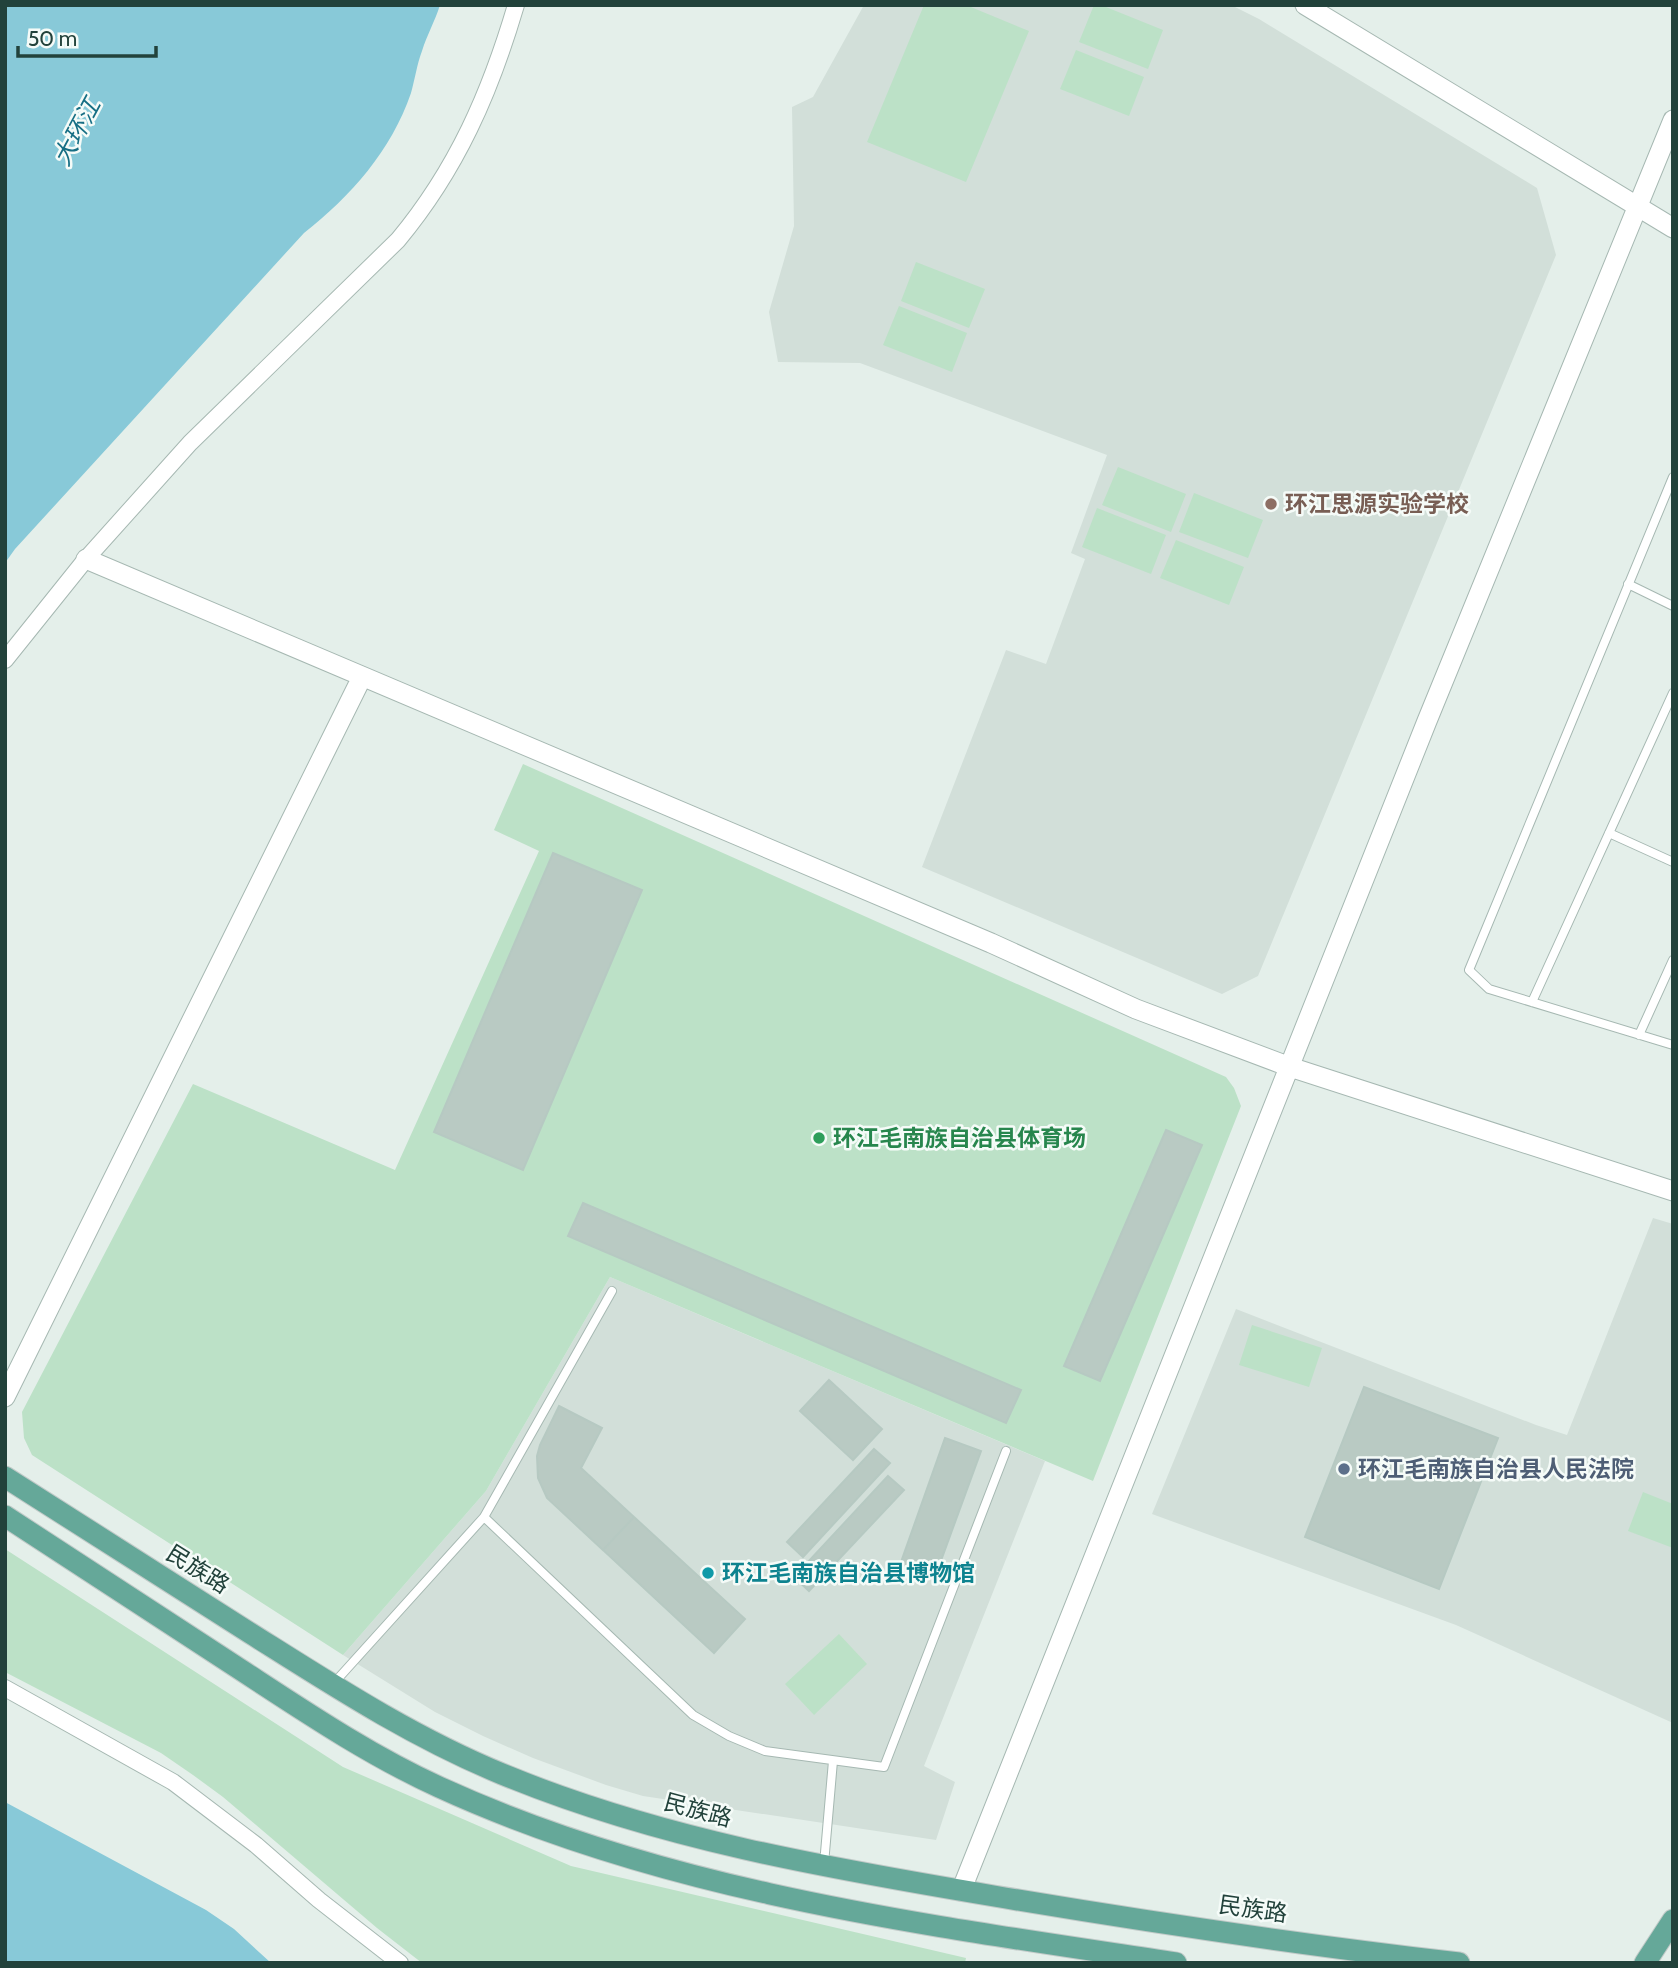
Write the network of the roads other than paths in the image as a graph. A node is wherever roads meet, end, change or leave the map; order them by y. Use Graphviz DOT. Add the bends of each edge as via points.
graph roads {
  1 [pos="516,5"];
  2 [pos="1305,5"];
  3 [pos="1673,120"];
  4 [pos="1637,207"];
  5 [pos="1673,228"];
  6 [pos="1673,477"];
  7 [pos="86,559"];
  8 [pos="1628,584"];
  9 [pos="1673,606"];
  10 [pos="5,660"];
  11 [pos="362,677"];
  12 [pos="1673,693"];
  13 [pos="1609,834"];
  14 [pos="1673,862"];
  15 [pos="1673,960"];
  16 [pos="1532,1002"];
  17 [pos="1639,1035"];
  18 [pos="1673,1045"];
  19 [pos="1290,1067"];
  20 [pos="1673,1191"];
  21 [pos="612,1291"];
  22 [pos="5,1397"];
  23 [pos="1006,1451"];
  24 [pos="5,1477"];
  25 [pos="5,1516"];
  26 [pos="484,1517"];
  27 [pos="332,1685"];
  28 [pos="5,1688"];
  29 [pos="833,1760"];
  30 [pos="824,1867"];
  31 [pos="961,1891"];
  32 [pos="1673,1920"];
  33 [pos="400,1963"];
  34 [pos="1176,1963"];
  35 [pos="1459,1963"];
  36 [pos="1645,1963"];
  1 -- 7 [label="street" via="476,118 449,170 416,218 190,443"];
  2 -- 4 [label="street"];
  3 -- 4 [label="street"];
  4 -- 5 [label="street"];
  4 -- 19 [label="street"];
  6 -- 8 [label="lane"];
  7 -- 10 [label="street"];
  7 -- 11 [label="street"];
  8 -- 9 [label="lane"];
  8 -- 16 [label="lane" via="1469,970 1489,989"];
  11 -- 19 [label="street" via="992,943 1136,1009"];
  11 -- 22 [label="street"];
  12 -- 13 [label="lane"];
  13 -- 14 [label="lane"];
  13 -- 16 [label="lane"];
  15 -- 17 [label="lane"];
  16 -- 17 [label="lane"];
  17 -- 18 [label="lane"];
  19 -- 20 [label="street"];
  19 -- 31 [label="street"];
  21 -- 26 [label="lane"];
  23 -- 29 [label="lane" via="884,1767"];
  24 -- 27 [label="main road, 民族路"];
  25 -- 34 [label="main road" via="341,1735 436,1786 536,1827 687,1874 803,1901"];
  26 -- 27 [label="lane"];
  26 -- 29 [label="lane" via="693,1715 729,1737 765,1751"];
  27 -- 30 [label="main road, 民族路" via="452,1752 549,1792 697,1838"];
  28 -- 33 [label="street" via="173,1782"];
  29 -- 30 [label="lane"];
  30 -- 31 [label="main road, 民族路"];
  31 -- 35 [label="main road, 民族路"];
  32 -- 36 [label="main road"];
}
